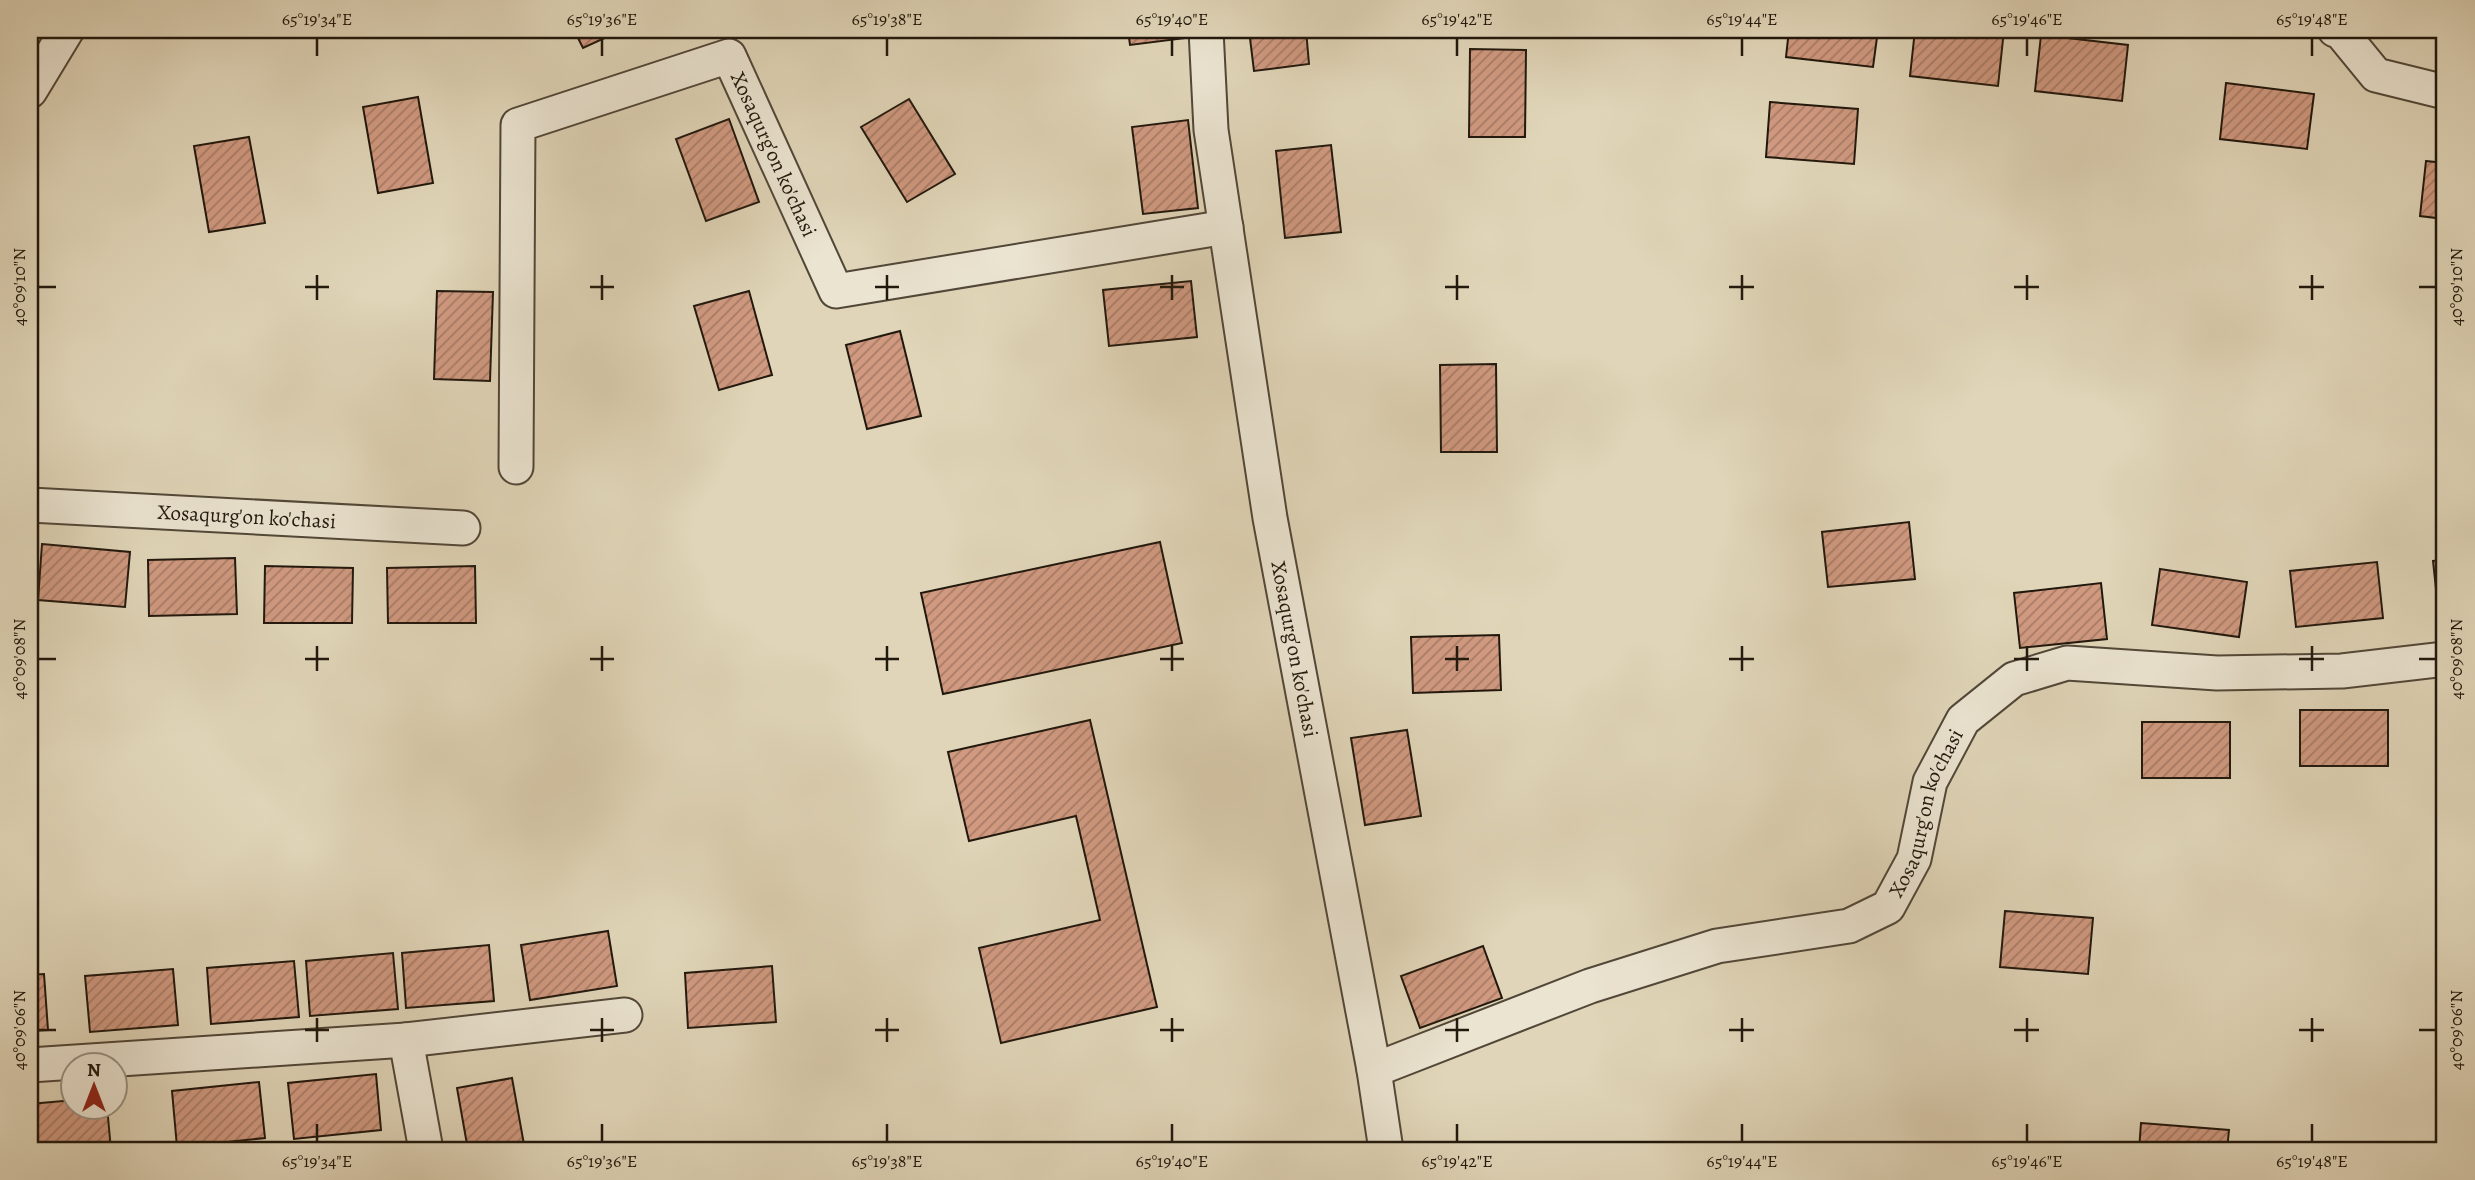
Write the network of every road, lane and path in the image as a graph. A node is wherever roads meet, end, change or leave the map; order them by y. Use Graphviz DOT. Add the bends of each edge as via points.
graph roads {
  1 [pos="67,30"];
  2 [pos="1206,30"];
  3 [pos="2335,30"];
  4 [pos="30,92"];
  5 [pos="2445,92"];
  6 [pos="1226,227"];
  7 [pos="516,467"];
  8 [pos="30,505"];
  9 [pos="463,528"];
  10 [pos="2445,659"];
  11 [pos="625,1015"];
  12 [pos="406,1040"];
  13 [pos="30,1065"];
  14 [pos="1374,1070"];
  15 [pos="426,1150"];
  16 [pos="1386,1150"];
  1 -- 4 [label="street"];
  2 -- 6 [label="street, Xosaqurg'on ko'chasi" via="1212,130"];
  3 -- 5 [label="street" via="2376,75"];
  6 -- 7 [label="street, Xosaqurg'on ko'chasi" via="836,291 729,56 518,125"];
  6 -- 14 [label="street, Xosaqurg'on ko'chasi" via="1270,518"];
  8 -- 9 [label="street, Xosaqurg'on ko'chasi"];
  10 -- 14 [label="street, Xosaqurg'on ko'chasi" via="2342,671 2217,673 2067,663 2014,680 1963,720 1930,782 1914,859 1888,907 1849,926 1717,946 1603,982"];
  11 -- 12 [label="street"];
  12 -- 13 [label="street"];
  12 -- 15 [label="street"];
  14 -- 16 [label="street, Xosaqurg'on ko'chasi"];
}
